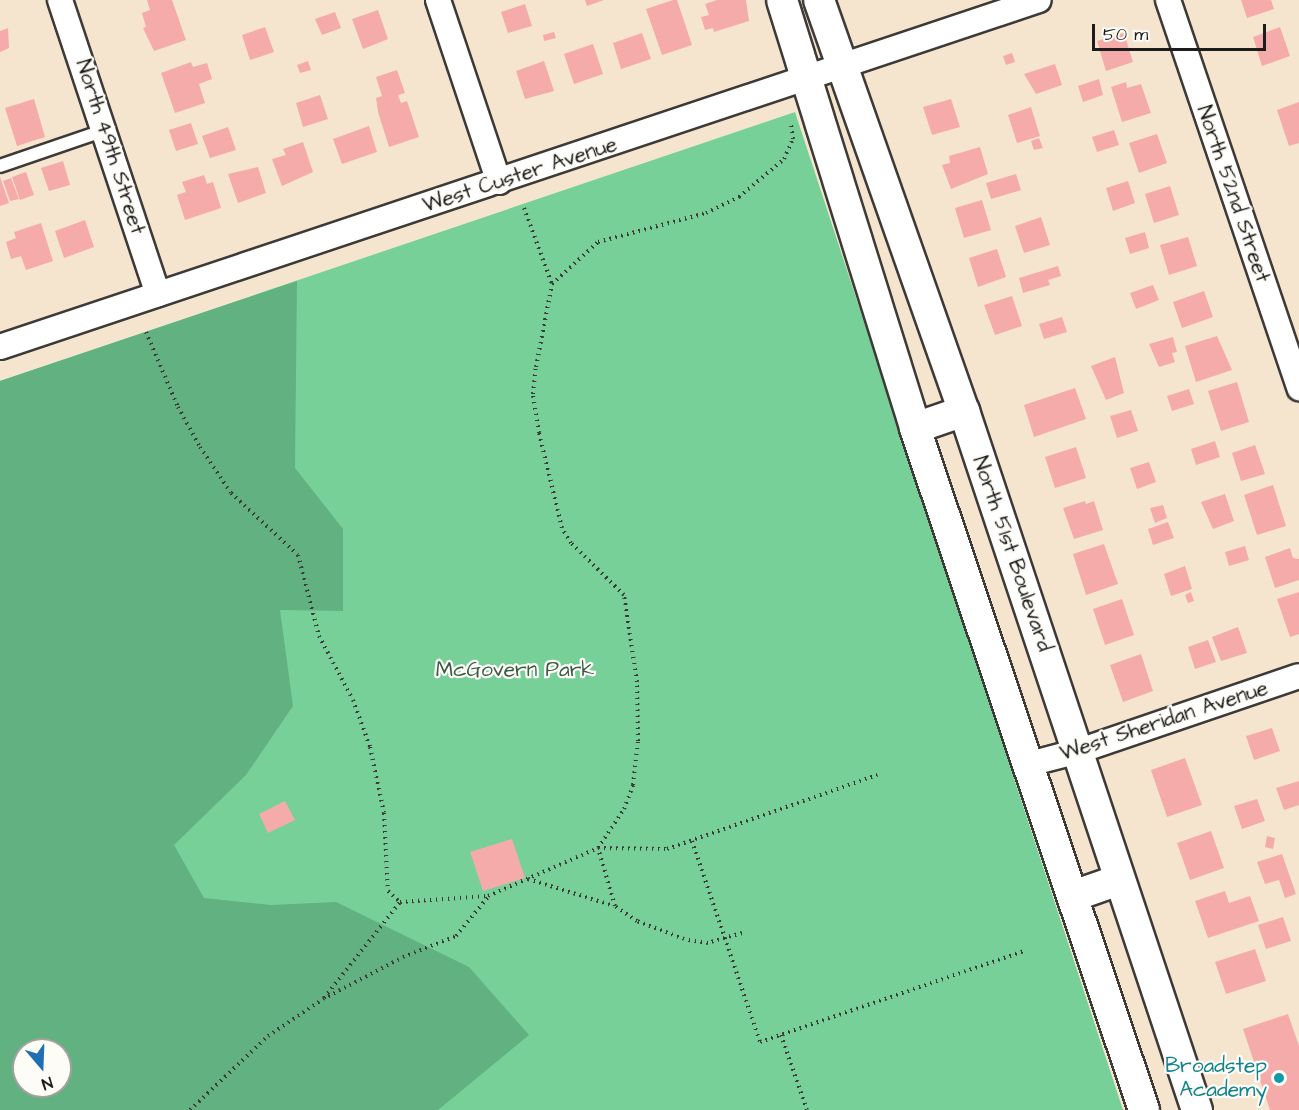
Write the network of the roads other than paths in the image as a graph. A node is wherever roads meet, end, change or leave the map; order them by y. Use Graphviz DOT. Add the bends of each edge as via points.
graph roads {
  1 [pos="60,0"];
  2 [pos="438,0"];
  3 [pos="782,0"];
  4 [pos="819,0"];
  5 [pos="1039,0"];
  6 [pos="1168,0"];
  7 [pos="844,67"];
  8 [pos="806,79"];
  9 [pos="105,130"];
  10 [pos="0,166"];
  11 [pos="499,182"];
  12 [pos="158,294"];
  13 [pos="0,348"];
  14 [pos="1299,388"];
  15 [pos="964,411"];
  16 [pos="915,429"];
  17 [pos="1299,676"];
  18 [pos="1079,751"];
  19 [pos="1029,764"];
  20 [pos="1119,880"];
  21 [pos="1073,896"];
  22 [pos="1144,1110"];
  23 [pos="1197,1110"];
  1 -- 9 [label="street, North 49th Street"];
  2 -- 11 [label="street"];
  3 -- 8 [label="street"];
  4 -- 7 [label="street, North 51st Boulevard"];
  5 -- 7 [label="street, West Custer Avenue"];
  6 -- 14 [label="street, North 52nd Street"];
  7 -- 8 [label="street, West Custer Avenue"];
  7 -- 15 [label="street, North 51st Boulevard"];
  8 -- 11 [label="street, West Custer Avenue"];
  8 -- 16 [label="street"];
  9 -- 10 [label="lane"];
  9 -- 12 [label="street, North 49th Street"];
  11 -- 12 [label="street, West Custer Avenue"];
  12 -- 13 [label="street, West Custer Avenue"];
  15 -- 16 [label="street"];
  15 -- 18 [label="street, North 51st Boulevard"];
  16 -- 19 [label="street"];
  17 -- 18 [label="street, West Sheridan Avenue"];
  18 -- 19 [label="street, West Sheridan Avenue"];
  18 -- 20 [label="street, North 51st Boulevard"];
  19 -- 21 [label="street"];
  20 -- 21 [label="street"];
  20 -- 23 [label="street, North 51st Boulevard"];
  21 -- 22 [label="street"];
}
